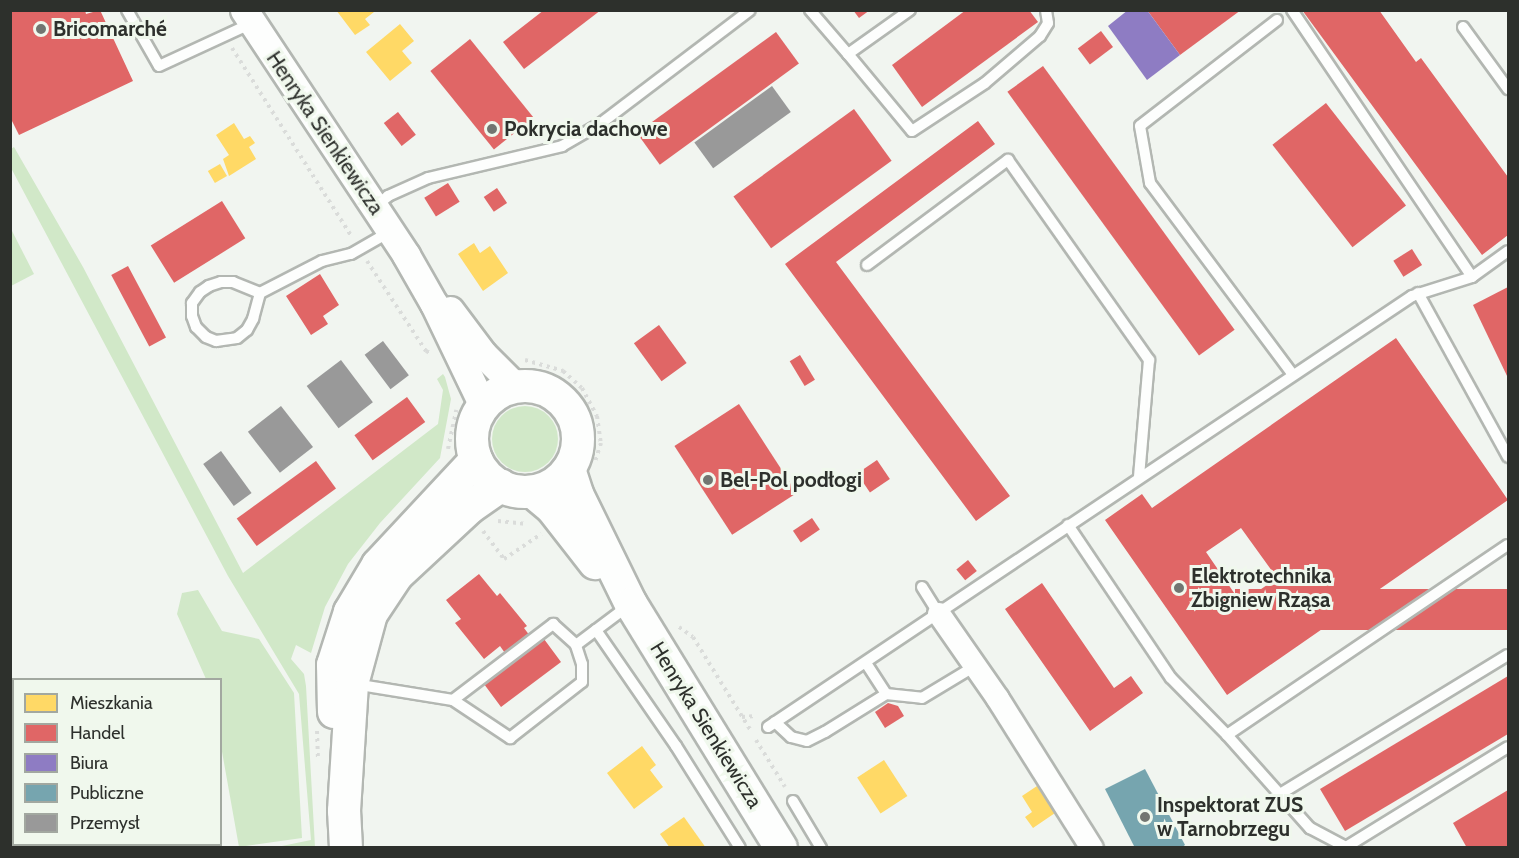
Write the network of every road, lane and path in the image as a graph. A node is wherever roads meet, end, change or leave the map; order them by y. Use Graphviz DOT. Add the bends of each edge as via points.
graph roads {
  1 [pos="127,10"];
  2 [pos="750,10"];
  3 [pos="810,10"];
  4 [pos="910,10"];
  5 [pos="1046,10"];
  6 [pos="1292,10"];
  7 [pos="1277,20"];
  8 [pos="242,23"];
  9 [pos="1463,27"];
  10 [pos="848,54"];
  11 [pos="1509,89"];
  12 [pos="375,207"];
  13 [pos="391,231"];
  14 [pos="360,249"];
  15 [pos="1509,251"];
  16 [pos="406,255"];
  17 [pos="867,265"];
  18 [pos="1472,277"];
  19 [pos="1418,292"];
  20 [pos="260,293"];
  21 [pos="434,355"];
  22 [pos="515,371"];
  23 [pos="1293,375"];
  24 [pos="470,406"];
  25 [pos="1509,458"];
  26 [pos="461,460"];
  27 [pos="581,469"];
  28 [pos="1139,477"];
  29 [pos="501,486"];
  30 [pos="533,492"];
  31 [pos="488,520"];
  32 [pos="530,524"];
  33 [pos="1068,525"];
  34 [pos="478,526"];
  35 [pos="548,530"];
  36 [pos="1509,545"];
  37 [pos="922,587"];
  38 [pos="631,604"];
  39 [pos="939,614"];
  40 [pos="677,626"];
  41 [pos="596,630"];
  42 [pos="576,645"];
  43 [pos="1509,655"];
  44 [pos="866,663"];
  45 [pos="975,666"];
  46 [pos="343,682"];
  47 [pos="886,693"];
  48 [pos="453,700"];
  49 [pos="1227,735"];
  50 [pos="1509,747"];
  51 [pos="1280,794"];
  52 [pos="794,801"];
  53 [pos="346,848"];
  54 [pos="740,848"];
  55 [pos="781,848"];
  56 [pos="821,848"];
  57 [pos="1092,848"];
  1 -- 8 [label="lane" via="159,66"];
  2 -- 12 [label="lane" via="600,124 562,146 428,178 388,196"];
  3 -- 10 [label="lane"];
  4 -- 10 [label="lane"];
  5 -- 10 [label="lane" via="1048,23 1040,36 985,83 912,131"];
  6 -- 18 [label="lane"];
  7 -- 23 [label="lane" via="1140,126 1150,183"];
  8 -- 12 [label="street, Henryka Sienkiewicza"];
  8 -- 14 [label="path" via="233,52"];
  9 -- 11 [label="lane"];
  12 -- 13 [label="street, Henryka Sienkiewicza"];
  13 -- 14 [label="lane"];
  13 -- 16 [label="street, Henryka Sienkiewicza"];
  14 -- 20 [label="lane" via="296,272"];
  14 -- 21 [label="path" via="426,351"];
  15 -- 18 [label="lane"];
  16 -- 22 [label="street, Henryka Sienkiewicza" via="483,354"];
  16 -- 24 [label="street, Henryka Sienkiewicza" via="434,304"];
  17 -- 28 [label="lane" via="1008,160 1149,360"];
  18 -- 19 [label="lane"];
  19 -- 23 [label="lane"];
  19 -- 25 [label="lane"];
  20 -- 20 [label="lane" via="253,319 237,338 216,341 196,327 192,303 209,286 233,282"];
  22 -- 24 [label="main road" via="492,397"];
  22 -- 27 [label="main road" via="564,402 579,435"];
  22 -- 27 [label="path" via="563,371 582,388 597,416 601,442"];
  23 -- 28 [label="lane"];
  24 -- 26 [label="path"];
  24 -- 26 [label="main road" via="472,432"];
  26 -- 29 [label="main road"];
  26 -- 46 [label="main road" via="378,566 350,612 333,665"];
  27 -- 30 [label="main road"];
  27 -- 38 [label="main road, Henryka Sienkiewicza" via="577,494"];
  28 -- 33 [label="lane"];
  29 -- 30 [label="main road"];
  29 -- 46 [label="main road" via="454,521 397,575 371,614"];
  30 -- 38 [label="main road, Henryka Sienkiewicza" via="552,508"];
  31 -- 32 [label="path"];
  33 -- 39 [label="lane"];
  33 -- 49 [label="lane" via="1171,678"];
  34 -- 35 [label="path" via="504,559"];
  36 -- 49 [label="lane"];
  37 -- 39 [label="lane"];
  38 -- 41 [label="lane"];
  38 -- 55 [label="main road, Henryka Sienkiewicza"];
  39 -- 44 [label="lane"];
  39 -- 45 [label="street"];
  40 -- 52 [label="path" via="693,637"];
  41 -- 42 [label="lane"];
  41 -- 54 [label="lane"];
  42 -- 48 [label="lane" via="553,624"];
  42 -- 48 [label="lane" via="582,682 510,738"];
  43 -- 51 [label="lane"];
  44 -- 47 [label="lane"];
  44 -- 47 [label="lane" via="772,724 791,737 807,741"];
  45 -- 47 [label="lane" via="922,698"];
  45 -- 57 [label="street"];
  46 -- 48 [label="lane"];
  46 -- 53 [label="main road"];
  49 -- 51 [label="lane"];
  50 -- 51 [label="lane" via="1346,847 1310,828"];
  52 -- 56 [label="lane"];
}
